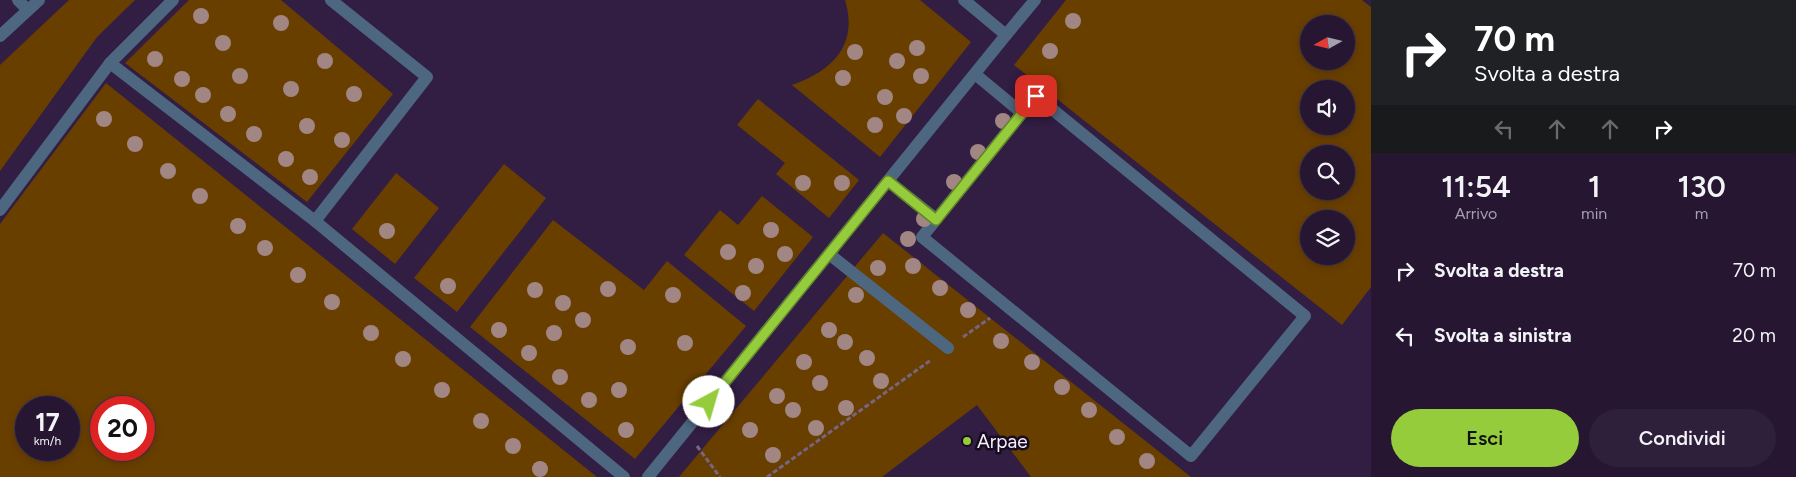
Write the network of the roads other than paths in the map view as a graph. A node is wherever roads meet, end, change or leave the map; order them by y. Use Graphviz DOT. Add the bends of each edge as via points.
graph roads {
  1 [pos="18,0"];
  2 [pos="39,0"];
  3 [pos="173,0"];
  4 [pos="330,0"];
  5 [pos="964,0"];
  6 [pos="1034,0"];
  7 [pos="28,10"];
  8 [pos="1006,35"];
  9 [pos="0,36"];
  10 [pos="110,63"];
  11 [pos="975,74"];
  12 [pos="1022,113"];
  13 [pos="888,181"];
  14 [pos="0,210"];
  15 [pos="936,220"];
  16 [pos="315,222"];
  17 [pos="829,254"];
  18 [pos="948,348"];
  19 [pos="624,477"];
  20 [pos="648,477"];
  1 -- 7 [label="street"];
  2 -- 7 [label="street"];
  3 -- 10 [label="street"];
  4 -- 16 [label="street" via="427,77"];
  5 -- 8 [label="street"];
  6 -- 8 [label="street"];
  7 -- 9 [label="street"];
  8 -- 11 [label="street"];
  10 -- 14 [label="street"];
  10 -- 16 [label="street"];
  11 -- 12 [label="street"];
  11 -- 13 [label="street"];
  12 -- 15 [label="street"];
  12 -- 15 [label="street" via="1036,96 1305,316 1191,456 922,236"];
  13 -- 15 [label="street"];
  13 -- 17 [label="street"];
  16 -- 19 [label="street"];
  17 -- 18 [label="street"];
  17 -- 20 [label="street"];
}
